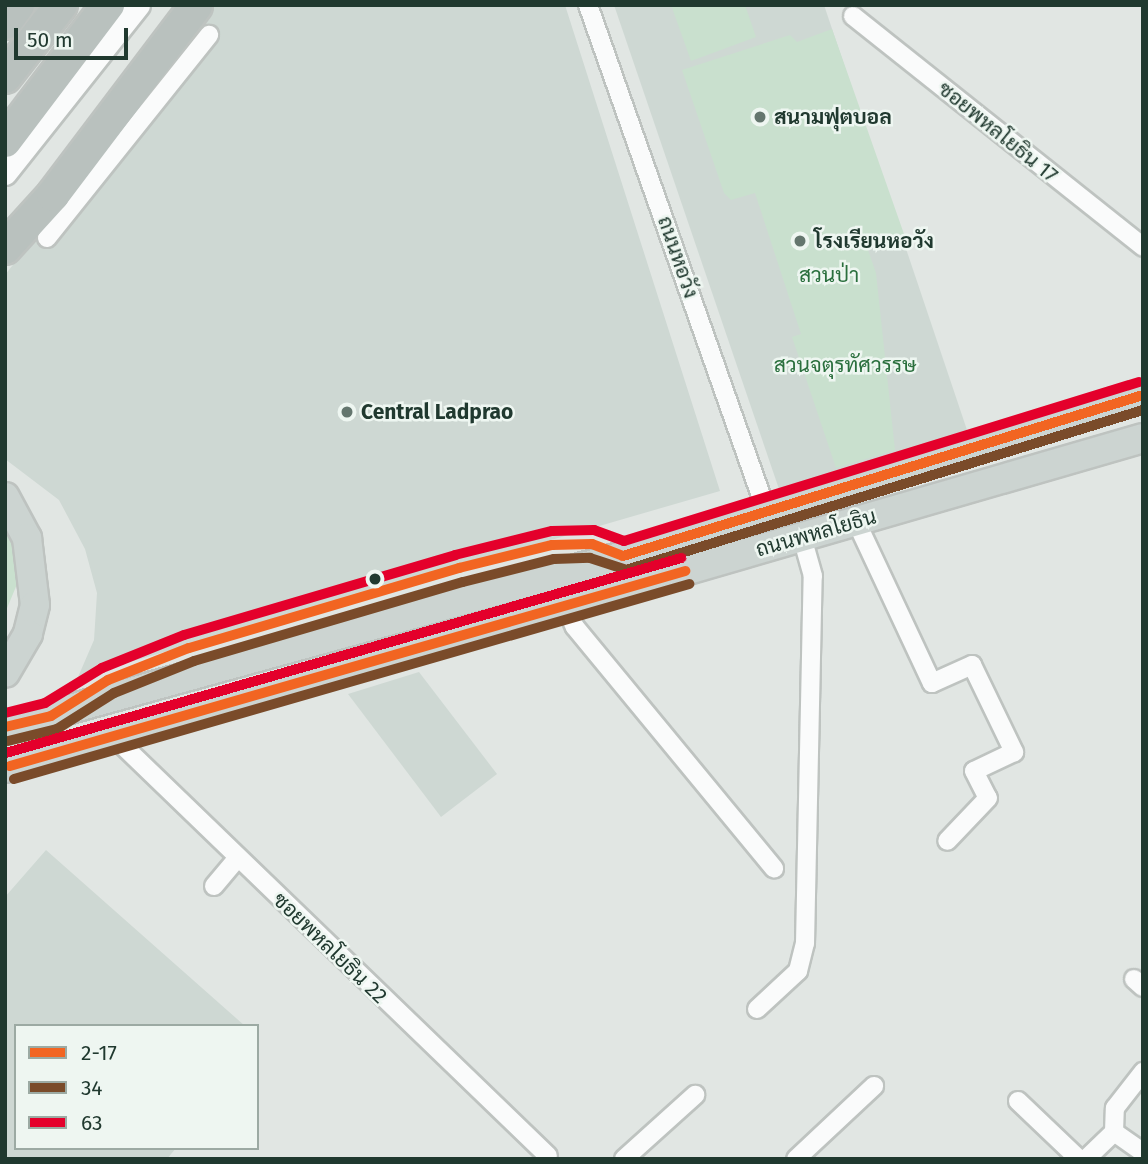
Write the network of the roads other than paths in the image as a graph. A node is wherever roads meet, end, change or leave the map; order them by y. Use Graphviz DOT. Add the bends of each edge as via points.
graph roads {
  1 [pos="39,5"];
  2 [pos="61,5"];
  3 [pos="87,5"];
  4 [pos="108,5"];
  5 [pos="126,5"];
  6 [pos="138,5"];
  7 [pos="588,5"];
  8 [pos="196,6"];
  9 [pos="853,16"];
  10 [pos="10,32"];
  11 [pos="209,35"];
  12 [pos="5,76"];
  13 [pos="5,109"];
  14 [pos="53,112"];
  15 [pos="5,141"];
  16 [pos="5,173"];
  17 [pos="47,238"];
  18 [pos="1143,247"];
  19 [pos="5,248"];
  20 [pos="1143,396"];
  21 [pos="1143,439"];
  22 [pos="5,496"];
  23 [pos="766,510"];
  24 [pos="856,521"];
  25 [pos="802,537"];
  26 [pos="565,605"];
  27 [pos="5,673"];
  28 [pos="5,726"];
  29 [pos="114,737"];
  30 [pos="5,768"];
  31 [pos="947,841"];
  32 [pos="237,859"];
  33 [pos="774,868"];
  34 [pos="214,886"];
  35 [pos="757,1009"];
  36 [pos="1143,1072"];
  37 [pos="874,1086"];
  38 [pos="695,1095"];
  39 [pos="1018,1101"];
  40 [pos="1114,1132"];
  41 [pos="1143,1152"];
  42 [pos="548,1156"];
  43 [pos="624,1159"];
  44 [pos="796,1159"];
  45 [pos="1079,1159"];
  46 [pos="1086,1159"];
  1 -- 10 [label="highway"];
  2 -- 12 [label="highway"];
  3 -- 13 [label="highway"];
  4 -- 15 [label="highway"];
  5 -- 14 [label="highway"];
  6 -- 14 [label="main road"];
  7 -- 23 [label="street, ถนนหอวัง"];
  8 -- 19 [label="highway" via="53,195"];
  9 -- 18 [label="street, ซอยพหลโยธิน 17"];
  11 -- 17 [label="street"];
  14 -- 16 [label="main road"];
  20 -- 23 [label="main road, ถนนพหลโยธิน"];
  21 -- 24 [label="main road, ถนนพหลโยธิน"];
  22 -- 27 [label="main road" via="27,538 33,566 32,622"];
  23 -- 28 [label="main road, ถนนพหลโยธิน" via="623,556"];
  24 -- 25 [label="main road, ถนนพหลโยธิน"];
  24 -- 31 [label="street" via="932,683 972,665 1014,752 974,771 988,798"];
  25 -- 26 [label="main road, ถนนพหลโยธิน"];
  25 -- 35 [label="street" via="813,576 805,943 798,971"];
  26 -- 29 [label="main road, ถนนพหลโยธิน"];
  26 -- 33 [label="street" via="575,627"];
  29 -- 30 [label="main road, ถนนพหลโยธิน"];
  29 -- 32 [label="street, ซอยพหลโยธิน 22"];
  32 -- 34 [label="street"];
  32 -- 42 [label="street, ซอยพหลโยธิน 22"];
  36 -- 40 [label="street" via="1115,1108"];
  37 -- 44 [label="street"];
  38 -- 43 [label="street"];
  39 -- 45 [label="street"];
  40 -- 41 [label="street"];
  40 -- 46 [label="street"];
}
